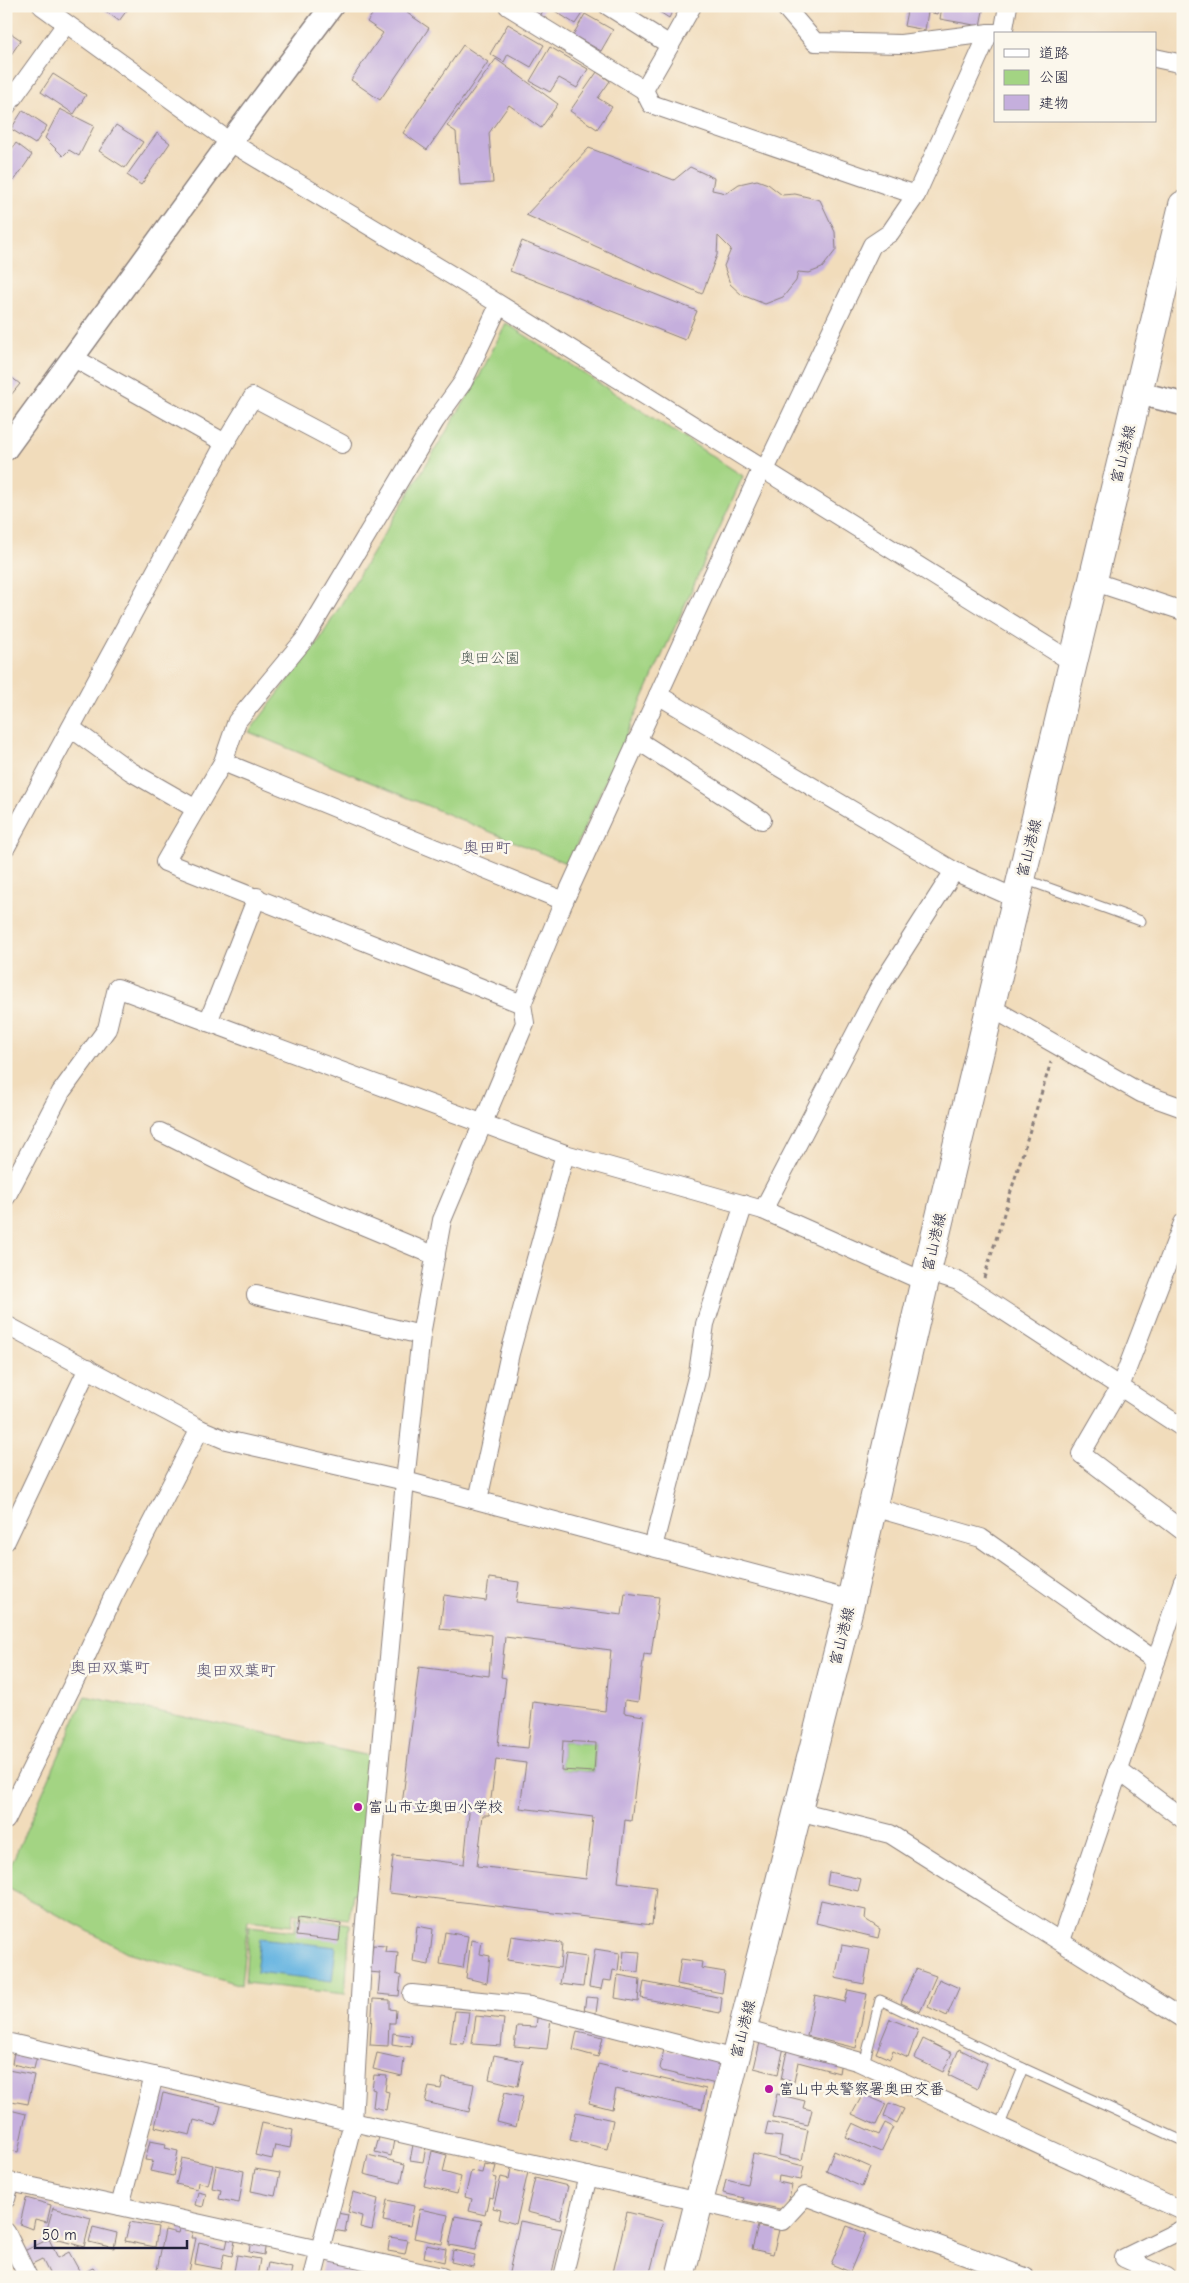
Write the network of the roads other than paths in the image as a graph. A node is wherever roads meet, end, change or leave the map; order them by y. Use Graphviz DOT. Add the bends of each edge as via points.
graph roads {
  1 [pos="42,6"];
  2 [pos="332,6"];
  3 [pos="508,6"];
  4 [pos="608,6"];
  5 [pos="692,6"];
  6 [pos="784,6"];
  7 [pos="1008,6"];
  8 [pos="66,24"];
  9 [pos="997,32"];
  10 [pos="994,33"];
  11 [pos="994,39"];
  12 [pos="670,45"];
  13 [pos="1156,58"];
  14 [pos="1183,64"];
  15 [pos="644,90"];
  16 [pos="6,107"];
  17 [pos="230,142"];
  18 [pos="916,195"];
  19 [pos="1183,205"];
  20 [pos="499,305"];
  21 [pos="74,358"];
  22 [pos="1138,394"];
  23 [pos="1183,404"];
  24 [pos="225,443"];
  25 [pos="342,444"];
  26 [pos="6,449"];
  27 [pos="763,469"];
  28 [pos="1092,581"];
  29 [pos="1183,611"];
  30 [pos="1074,663"];
  31 [pos="658,695"];
  32 [pos="71,728"];
  33 [pos="637,740"];
  34 [pos="223,762"];
  35 [pos="196,809"];
  36 [pos="762,820"];
  37 [pos="6,847"];
  38 [pos="954,871"];
  39 [pos="1019,888"];
  40 [pos="257,897"];
  41 [pos="564,901"];
  42 [pos="1142,921"];
  43 [pos="522,1004"];
  44 [pos="990,1007"];
  45 [pos="208,1022"];
  46 [pos="1183,1108"];
  47 [pos="482,1124"];
  48 [pos="160,1132"];
  49 [pos="565,1154"];
  50 [pos="6,1197"];
  51 [pos="744,1204"];
  52 [pos="763,1210"];
  53 [pos="1183,1222"];
  54 [pos="436,1256"];
  55 [pos="926,1276"];
  56 [pos="256,1295"];
  57 [pos="6,1325"];
  58 [pos="421,1334"];
  59 [pos="88,1368"];
  60 [pos="1120,1387"];
  61 [pos="1183,1428"];
  62 [pos="200,1429"];
  63 [pos="405,1481"];
  64 [pos="478,1500"];
  65 [pos="873,1507"];
  66 [pos="9,1530"];
  67 [pos="1183,1531"];
  68 [pos="653,1547"];
  69 [pos="1183,1581"];
  70 [pos="851,1600"];
  71 [pos="1156,1661"];
  72 [pos="1118,1770"];
  73 [pos="798,1811"];
  74 [pos="1183,1819"];
  75 [pos="6,1820"];
  76 [pos="1060,1941"];
  77 [pos="412,1994"];
  78 [pos="1183,2019"];
  79 [pos="743,2029"];
  80 [pos="6,2042"];
  81 [pos="735,2059"];
  82 [pos="864,2064"];
  83 [pos="1023,2068"];
  84 [pos="154,2076"];
  85 [pos="354,2122"];
  86 [pos="999,2127"];
  87 [pos="1183,2141"];
  88 [pos="588,2176"];
  89 [pos="8,2181"];
  90 [pos="6,2199"];
  91 [pos="700,2202"];
  92 [pos="120,2206"];
  93 [pos="1183,2211"];
  94 [pos="1183,2229"];
  95 [pos="6,2232"];
  96 [pos="320,2251"];
  97 [pos="28,2277"];
  98 [pos="314,2277"];
  99 [pos="442,2277"];
  100 [pos="563,2277"];
  101 [pos="680,2277"];
  102 [pos="1025,2277"];
  103 [pos="1166,2277"];
  1 -- 8 [label="street"];
  2 -- 17 [label="street"];
  3 -- 15 [label="street"];
  4 -- 12 [label="street"];
  5 -- 12 [label="street"];
  6 -- 10 [label="street" via="815,42 901,44"];
  7 -- 9 [label="street"];
  8 -- 16 [label="street"];
  8 -- 17 [label="street"];
  11 -- 18 [label="street"];
  12 -- 15 [label="street"];
  13 -- 14 [label="street"];
  15 -- 18 [label="street" via="651,104"];
  17 -- 20 [label="street"];
  17 -- 21 [label="street"];
  18 -- 27 [label="street" via="890,233 872,244"];
  19 -- 22 [label="main road, 富山港線"];
  20 -- 27 [label="street"];
  20 -- 34 [label="street" via="463,382 430,429 304,640 238,721"];
  21 -- 24 [label="street"];
  21 -- 26 [label="street"];
  22 -- 23 [label="street"];
  22 -- 28 [label="main road, 富山港線"];
  24 -- 25 [label="street" via="253,397"];
  24 -- 32 [label="street"];
  27 -- 30 [label="street"];
  27 -- 31 [label="street"];
  28 -- 29 [label="street"];
  28 -- 30 [label="main road, 富山港線"];
  30 -- 39 [label="main road, 富山港線"];
  31 -- 33 [label="street"];
  31 -- 38 [label="street"];
  32 -- 35 [label="street" via="130,771"];
  32 -- 37 [label="street"];
  33 -- 36 [label="street"];
  33 -- 41 [label="street"];
  34 -- 35 [label="street"];
  34 -- 41 [label="street"];
  35 -- 40 [label="street" via="165,862"];
  38 -- 39 [label="street"];
  38 -- 52 [label="street" via="879,988"];
  39 -- 42 [label="lane"];
  39 -- 44 [label="main road, 富山港線"];
  40 -- 43 [label="street"];
  40 -- 45 [label="street"];
  41 -- 43 [label="street"];
  43 -- 47 [label="street" via="525,1023"];
  44 -- 46 [label="street" via="1141,1093"];
  44 -- 55 [label="main road, 富山港線"];
  45 -- 47 [label="street"];
  45 -- 50 [label="street" via="117,988 107,1029 61,1092"];
  47 -- 49 [label="street"];
  47 -- 54 [label="street" via="442,1220"];
  48 -- 54 [label="street" via="271,1187"];
  49 -- 51 [label="street"];
  49 -- 64 [label="street" via="510,1353"];
  51 -- 52 [label="street"];
  51 -- 68 [label="street" via="705,1324 698,1373"];
  52 -- 55 [label="street"];
  53 -- 60 [label="street"];
  54 -- 58 [label="street"];
  55 -- 60 [label="street" via="958,1281"];
  55 -- 65 [label="main road, 富山港線"];
  56 -- 58 [label="street"];
  57 -- 59 [label="street"];
  58 -- 63 [label="street"];
  59 -- 62 [label="street"];
  59 -- 66 [label="street"];
  60 -- 61 [label="street"];
  60 -- 67 [label="street" via="1081,1454"];
  62 -- 63 [label="street" via="226,1440"];
  62 -- 75 [label="street" via="113,1597"];
  63 -- 64 [label="street"];
  63 -- 85 [label="street" via="363,1944"];
  64 -- 68 [label="street"];
  65 -- 70 [label="main road, 富山港線"];
  65 -- 71 [label="street" via="981,1538"];
  68 -- 70 [label="street"];
  69 -- 71 [label="street"];
  70 -- 73 [label="main road, 富山港線"];
  71 -- 72 [label="street"];
  72 -- 74 [label="street"];
  72 -- 76 [label="street"];
  73 -- 76 [label="street" via="890,1834"];
  73 -- 79 [label="main road, 富山港線"];
  76 -- 78 [label="street"];
  77 -- 81 [label="street" via="530,2006"];
  79 -- 81 [label="main road, 富山港線"];
  79 -- 82 [label="street"];
  80 -- 84 [label="street"];
  81 -- 91 [label="main road, 富山港線"];
  82 -- 83 [label="lane" via="880,2000"];
  82 -- 86 [label="street"];
  83 -- 86 [label="lane"];
  83 -- 87 [label="lane"];
  84 -- 85 [label="street"];
  84 -- 92 [label="street"];
  85 -- 88 [label="street"];
  85 -- 96 [label="street"];
  86 -- 93 [label="street"];
  88 -- 91 [label="street"];
  88 -- 100 [label="street"];
  89 -- 90 [label="street"];
  89 -- 92 [label="street"];
  91 -- 101 [label="main road, 富山港線"];
  91 -- 102 [label="street" via="782,2221 805,2196"];
  92 -- 96 [label="street"];
  94 -- 103 [label="street" via="1124,2258"];
  95 -- 97 [label="street"];
  96 -- 98 [label="street"];
  96 -- 99 [label="street"];
}
